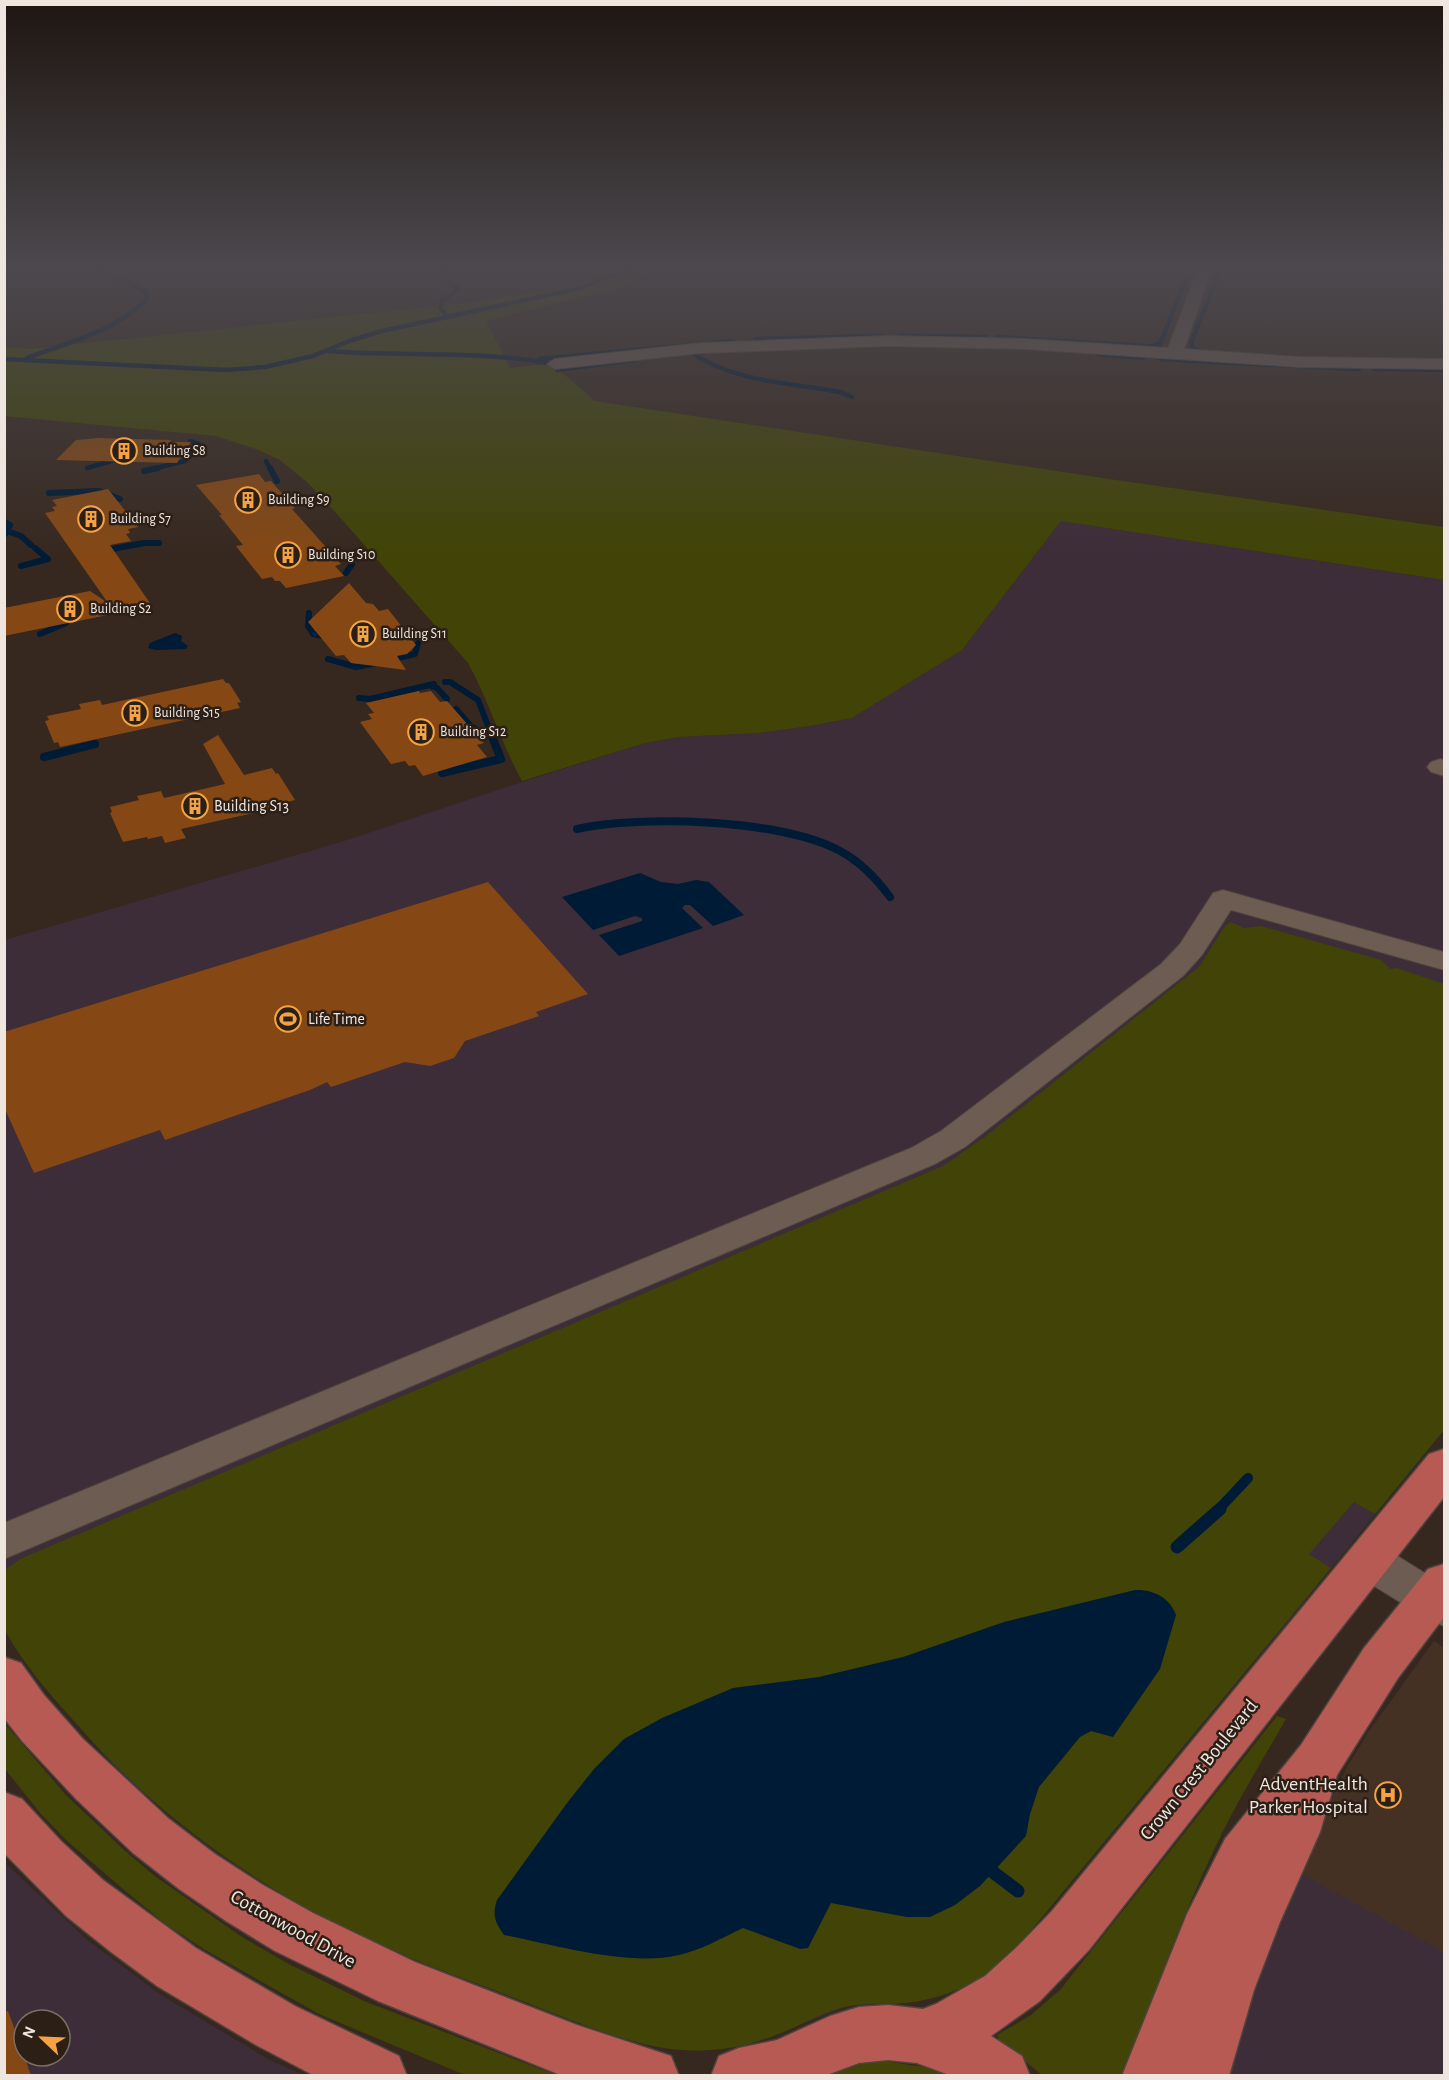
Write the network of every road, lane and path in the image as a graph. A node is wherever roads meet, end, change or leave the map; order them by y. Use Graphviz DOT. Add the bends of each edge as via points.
graph roads {
  1 [pos="563,363"];
  2 [pos="1376,363"];
  3 [pos="555,364"];
  4 [pos="1444,364"];
  5 [pos="1444,961"];
  6 [pos="1444,1466"];
  7 [pos="4,1542"];
  8 [pos="1368,1560"];
  9 [pos="1440,1597"];
  10 [pos="4,1677"];
  11 [pos="1318,1761"];
  12 [pos="4,1816"];
  13 [pos="922,2037"];
  14 [pos="766,2073"];
  15 [pos="379,2076"];
  16 [pos="651,2076"];
  17 [pos="1002,2076"];
  18 [pos="1150,2076"];
  19 [pos="1201,2076"];
  1 -- 3 [label="street"];
  2 -- 4 [label="street"];
  5 -- 7 [label="street" via="1223,899 1192,949 1172,970 952,1139 924,1156"];
  6 -- 8 [label="main road, Crown Crest Boulevard"];
  8 -- 9 [label="street"];
  8 -- 13 [label="main road, Crown Crest Boulevard" via="1036,1968 1000,2000 959,2023"];
  9 -- 11 [label="main road" via="1381,1664"];
  10 -- 16 [label="main road, Cottonwood Drive" via="54,1742 121,1810 195,1871 258,1913 352,1963 427,1995 590,2058"];
  11 -- 18 [label="main road" via="1243,1856 1206,1934"];
  11 -- 19 [label="main road" via="1295,1832 1227,1990"];
  12 -- 15 [label="main road" via="77,1890 169,1962 306,2043"];
  13 -- 14 [label="main road" via="861,2033 824,2044"];
  13 -- 17 [label="main road" via="969,2052"];
}
